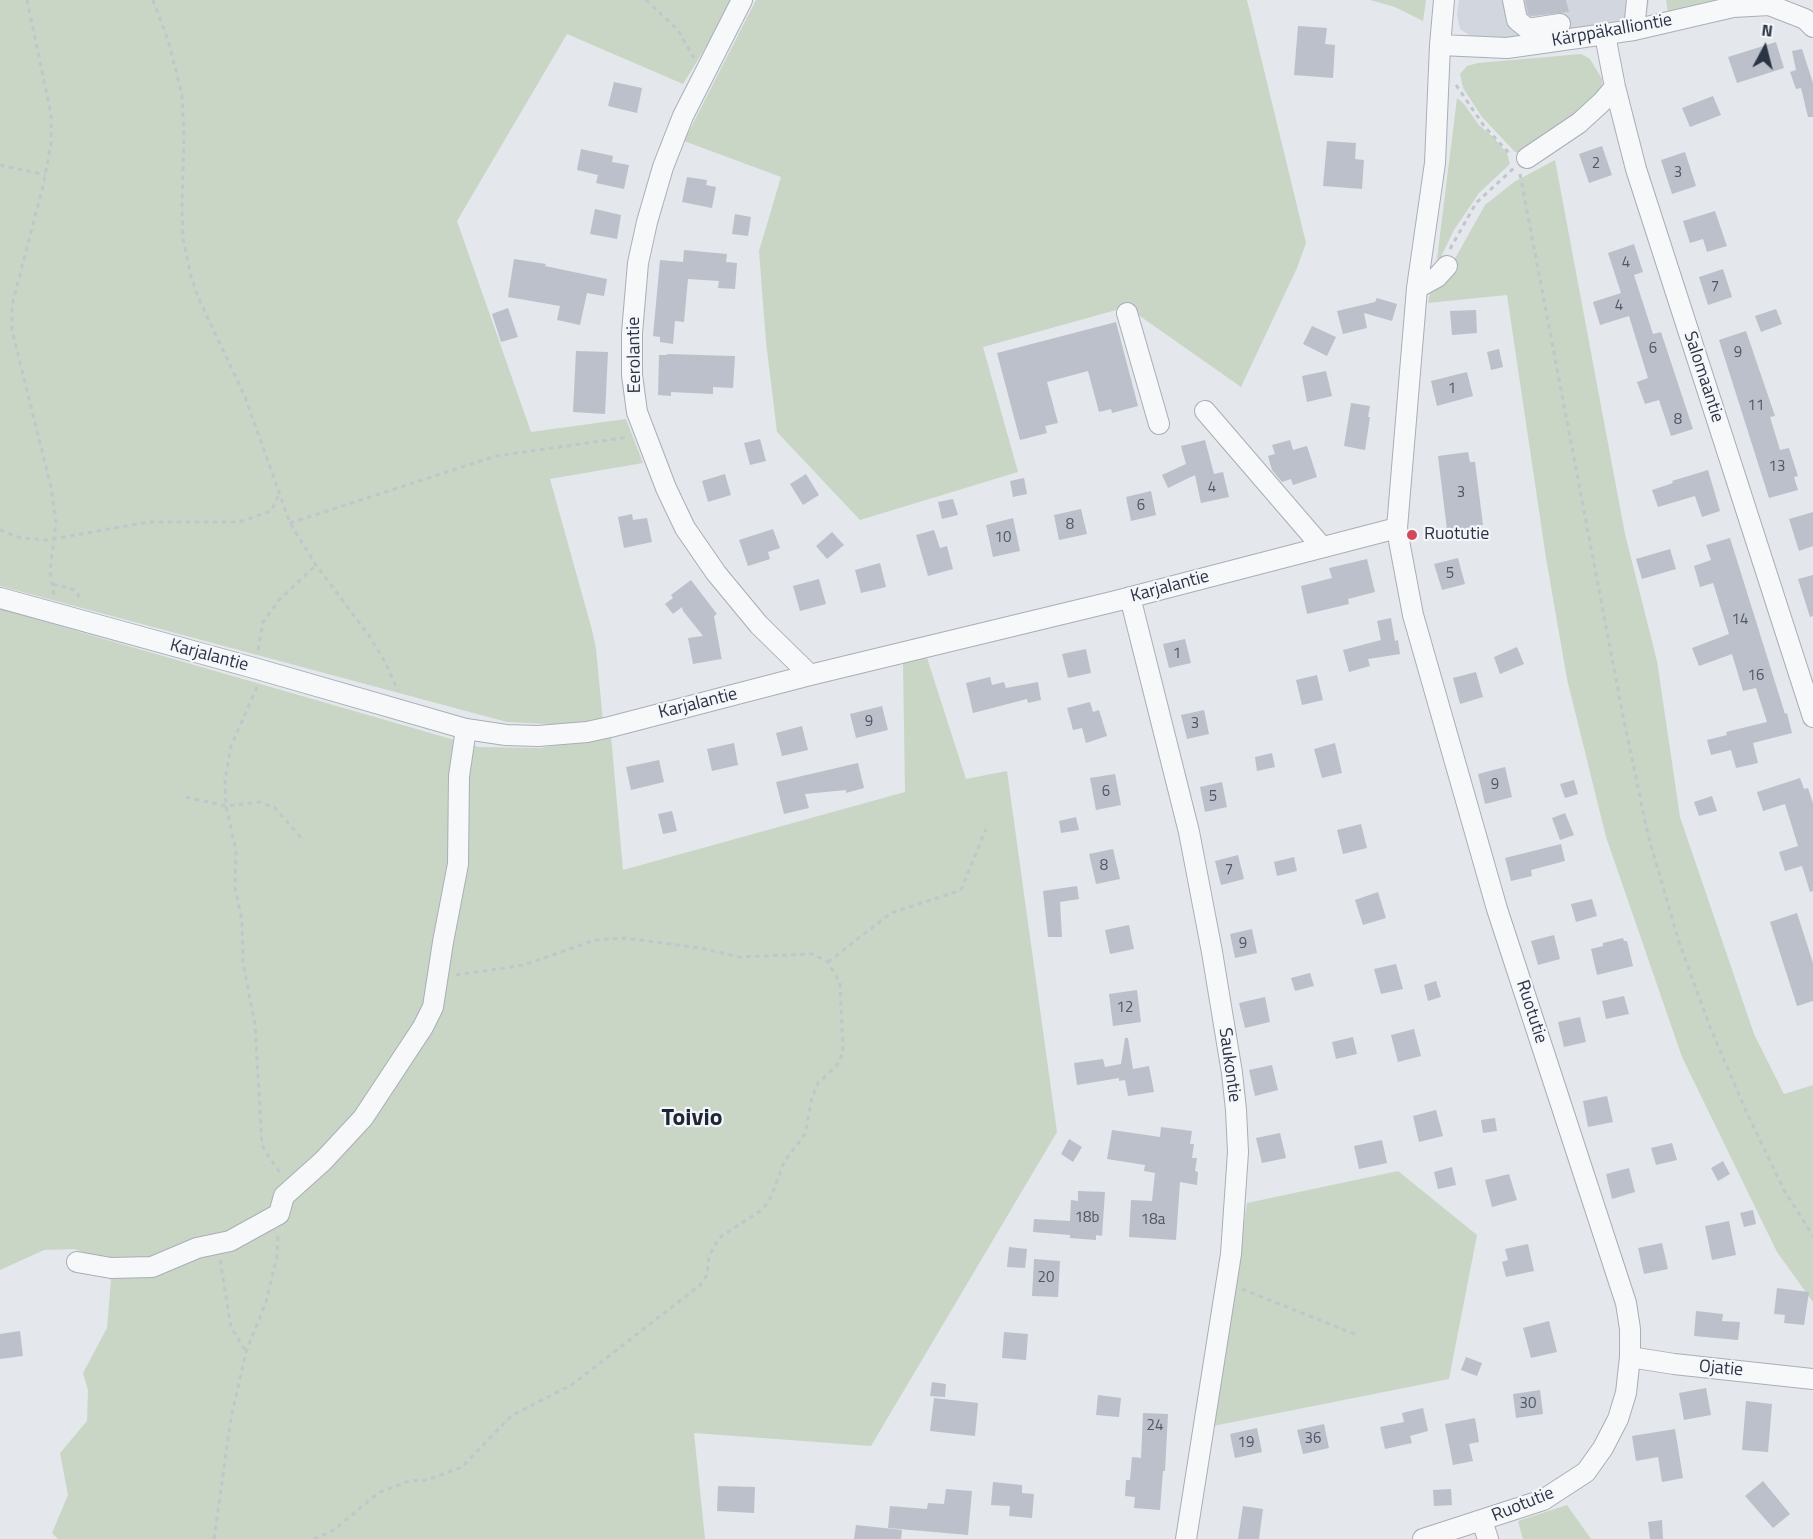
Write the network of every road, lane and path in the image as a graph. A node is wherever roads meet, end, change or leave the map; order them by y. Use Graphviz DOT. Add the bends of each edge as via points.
graph roads {
  1 [pos="153,0"];
  2 [pos="646,0"];
  3 [pos="742,0"];
  4 [pos="1444,0"];
  5 [pos="1513,0"];
  6 [pos="1637,0"];
  7 [pos="29,1"];
  8 [pos="1560,24"];
  9 [pos="1813,27"];
  10 [pos="1634,30"];
  11 [pos="1605,35"];
  12 [pos="1440,45"];
  13 [pos="704,75"];
  14 [pos="1454,81"];
  15 [pos="1615,87"];
  16 [pos="1523,161"];
  17 [pos="0,165"];
  18 [pos="45,175"];
  19 [pos="1446,266"];
  20 [pos="1417,288"];
  21 [pos="1127,313"];
  22 [pos="1205,411"];
  23 [pos="1159,424"];
  24 [pos="646,434"];
  25 [pos="279,495"];
  26 [pos="290,523"];
  27 [pos="1397,528"];
  28 [pos="0,530"];
  29 [pos="54,539"];
  30 [pos="1323,547"];
  31 [pos="316,565"];
  32 [pos="1130,597"];
  33 [pos="0,598"];
  34 [pos="57,615"];
  35 [pos="259,669"];
  36 [pos="810,675"];
  37 [pos="407,711"];
  38 [pos="1813,717"];
  39 [pos="466,729"];
  40 [pos="186,797"];
  41 [pos="226,806"];
  42 [pos="986,829"];
  43 [pos="303,840"];
  44 [pos="828,962"];
  45 [pos="438,978"];
  46 [pos="284,1196"];
  47 [pos="1813,1236"];
  48 [pos="218,1244"];
  49 [pos="277,1256"];
  50 [pos="77,1263"];
  51 [pos="1226,1287"];
  52 [pos="1357,1335"];
  53 [pos="246,1352"];
  54 [pos="1630,1357"];
  55 [pos="1813,1379"];
  56 [pos="1485,1530"];
  57 [pos="214,1539"];
  58 [pos="314,1539"];
  59 [pos="1186,1539"];
  60 [pos="1423,1539"];
  1 -- 25 [label="path" via="182,95 183,239 191,276 245,398"];
  2 -- 13 [label="path" via="678,30"];
  3 -- 13 [label="street, Eerolantie"];
  4 -- 12 [label="street, Ruotutie"];
  5 -- 8 [label="street" via="1517,20 1528,29"];
  6 -- 10 [label="street"];
  7 -- 18 [label="path" via="51,114"];
  9 -- 10 [label="street, Kärppäkalliontie" via="1769,5 1733,7"];
  10 -- 11 [label="street, Kärppäkalliontie"];
  11 -- 12 [label="street, Kärppäkalliontie" via="1508,48"];
  11 -- 15 [label="street, Salomaantie"];
  12 -- 20 [label="street, Ruotutie" via="1435,163"];
  13 -- 24 [label="street, Eerolantie" via="682,116 663,167 638,263 632,375 637,412"];
  14 -- 16 [label="path" via="1484,126"];
  15 -- 16 [label="street" via="1579,123"];
  15 -- 38 [label="street, Salomaantie" via="1636,172"];
  16 -- 19 [label="path" via="1476,203 1450,247"];
  16 -- 47 [label="path" via="1539,283 1648,835 1679,942 1710,1027 1746,1111"];
  17 -- 18 [label="path"];
  18 -- 29 [label="path" via="12,305 12,330 51,487"];
  19 -- 20 [label="street" via="1437,277"];
  20 -- 27 [label="street, Ruotutie"];
  21 -- 23 [label="street"];
  22 -- 30 [label="street"];
  24 -- 26 [label="path" via="496,456"];
  24 -- 36 [label="street, Eerolantie" via="685,528 759,625"];
  25 -- 26 [label="path"];
  25 -- 29 [label="path" via="271,511 239,522 147,522"];
  26 -- 31 [label="path"];
  27 -- 30 [label="street, Karjalantie"];
  27 -- 54 [label="street, Ruotutie" via="1413,615 1497,909 1626,1303"];
  28 -- 29 [label="path" via="21,538"];
  29 -- 34 [label="path" via="50,571"];
  30 -- 32 [label="street, Karjalantie"];
  31 -- 35 [label="path" via="280,599 263,622"];
  31 -- 37 [label="path" via="370,636"];
  32 -- 36 [label="street, Karjalantie"];
  32 -- 51 [label="street, Saukontie" via="1189,832 1232,1073 1238,1152"];
  33 -- 34 [label="street, Karjalantie"];
  34 -- 35 [label="street, Karjalantie"];
  35 -- 37 [label="street, Karjalantie"];
  35 -- 41 [label="path" via="231,746 225,780"];
  36 -- 39 [label="street, Karjalantie" via="586,732 538,736"];
  37 -- 39 [label="street, Karjalantie"];
  39 -- 45 [label="street" via="459,776 458,864"];
  40 -- 41 [label="path"];
  41 -- 43 [label="path" via="260,802 275,808"];
  41 -- 46 [label="path" via="236,850 235,887 242,921 243,963 255,1024 262,1145 279,1171"];
  42 -- 44 [label="path" via="961,890 891,913"];
  44 -- 45 [label="path" via="812,954 739,957 625,938 595,940 524,965"];
  44 -- 58 [label="path" via="840,983 843,1053 837,1065 818,1083 805,1134 784,1162 769,1202 718,1238 700,1286 573,1384 511,1416 462,1467 378,1493 334,1530"];
  45 -- 46 [label="street" via="433,1007 423,1027 363,1118"];
  46 -- 48 [label="street" via="279,1214"];
  48 -- 50 [label="street" via="197,1248 152,1267 111,1268"];
  48 -- 53 [label="path" via="231,1327"];
  49 -- 53 [label="path" via="266,1302"];
  51 -- 52 [label="path" via="1248,1290"];
  51 -- 59 [label="street, Saukontie"];
  53 -- 57 [label="path" via="229,1430"];
  54 -- 55 [label="street, Ojatie"];
  54 -- 56 [label="street, Ruotutie" via="1618,1419 1586,1472"];
  56 -- 60 [label="street, Ruotutie"];
}
